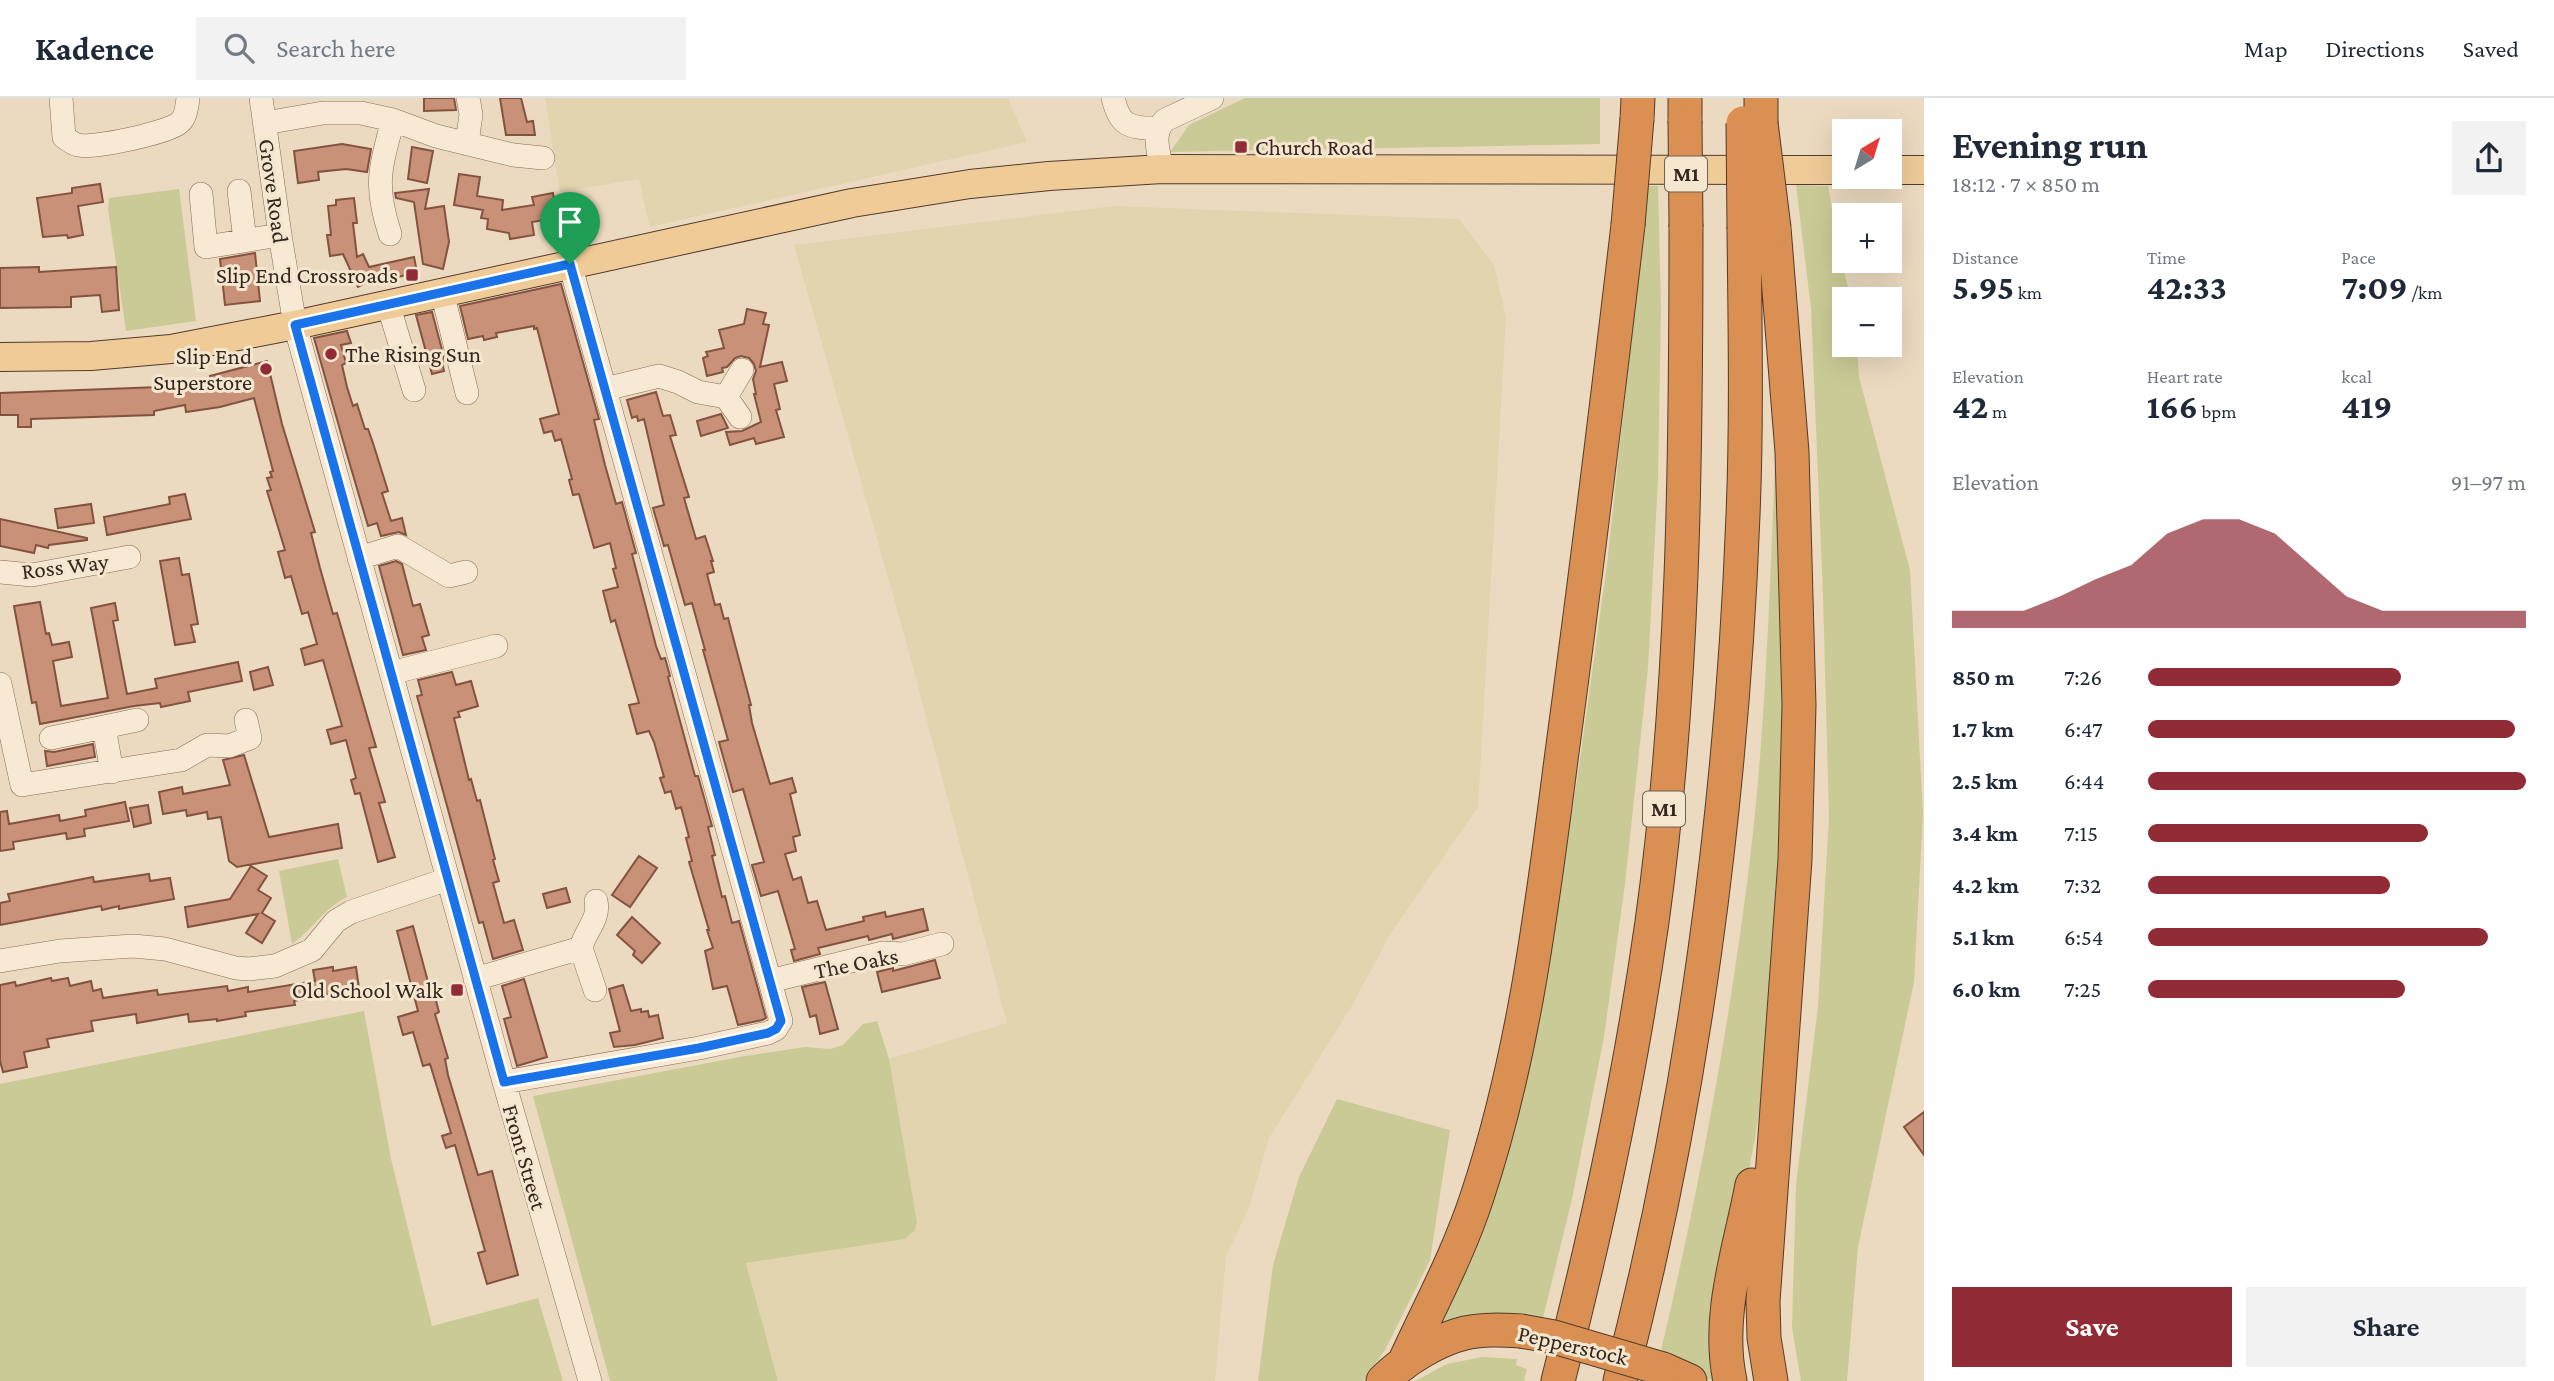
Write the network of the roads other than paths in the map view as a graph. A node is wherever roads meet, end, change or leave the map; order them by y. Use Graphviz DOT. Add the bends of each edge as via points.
graph roads {
  1 [pos="61,98"];
  2 [pos="188,98"];
  3 [pos="261,98"];
  4 [pos="468,98"];
  5 [pos="1113,98"];
  6 [pos="1212,98"];
  7 [pos="1638,109"];
  8 [pos="1685,109"];
  9 [pos="1752,110"];
  10 [pos="393,120"];
  11 [pos="265,123"];
  12 [pos="1157,129"];
  13 [pos="467,144"];
  14 [pos="543,158"];
  15 [pos="1162,169"];
  16 [pos="1832,170"];
  17 [pos="1902,170"];
  18 [pos="1924,170"];
  19 [pos="239,191"];
  20 [pos="201,194"];
  21 [pos="1759,229"];
  22 [pos="390,234"];
  23 [pos="279,235"];
  24 [pos="245,241"];
  25 [pos="570,264"];
  26 [pos="442,292"];
  27 [pos="388,304"];
  28 [pos="295,325"];
  29 [pos="0,357"];
  30 [pos="742,370"];
  31 [pos="605,389"];
  32 [pos="414,390"];
  33 [pos="467,393"];
  34 [pos="726,397"];
  35 [pos="740,417"];
  36 [pos="129,557"];
  37 [pos="359,558"];
  38 [pos="0,572"];
  39 [pos="466,572"];
  40 [pos="496,646"];
  41 [pos="391,673"];
  42 [pos="0,684"];
  43 [pos="137,720"];
  44 [pos="246,720"];
  45 [pos="104,727"];
  46 [pos="51,738"];
  47 [pos="112,772"];
  48 [pos="11,787"];
  49 [pos="448,879"];
  50 [pos="596,901"];
  51 [pos="942,944"];
  52 [pos="581,948"];
  53 [pos="0,961"];
  54 [pos="475,979"];
  55 [pos="770,981"];
  56 [pos="595,990"];
  57 [pos="1780,1045"];
  58 [pos="504,1082"];
  59 [pos="1393,1372"];
  60 [pos="1677,1375"];
  61 [pos="590,1381"];
  62 [pos="1558,1381"];
  63 [pos="1620,1381"];
  64 [pos="1730,1381"];
  65 [pos="1771,1381"];
  1 -- 2 [label="street" via="64,137 79,146 145,135 178,124"];
  3 -- 11 [label="street, Grove Road"];
  4 -- 13 [label="street"];
  5 -- 12 [label="street" via="1120,120 1127,125"];
  6 -- 12 [label="street" via="1165,120"];
  7 -- 59 [label="highway, bridge" via="1598,492 1539,932 1487,1164 1461,1241"];
  8 -- 62 [label="highway, M1, bridge" via="1686,475 1671,738 1652,921 1628,1062"];
  9 -- 21 [label="highway, bridge"];
  10 -- 11 [label="street" via="343,113"];
  10 -- 13 [label="street"];
  10 -- 22 [label="street" via="379,182"];
  11 -- 23 [label="street, Grove Road"];
  12 -- 15 [label="street"];
  13 -- 14 [label="street"];
  15 -- 16 [label="main road"];
  15 -- 25 [label="main road" via="923,190"];
  17 -- 18 [label="main road"];
  19 -- 24 [label="street"];
  20 -- 24 [label="street" via="206,247"];
  21 -- 57 [label="highway" via="1791,452 1799,705 1795,860"];
  21 -- 63 [label="highway, M1" via="1728,741 1706,936 1685,1078"];
  23 -- 24 [label="street"];
  23 -- 28 [label="street, Grove Road"];
  25 -- 26 [label="main road"];
  25 -- 31 [label="street"];
  26 -- 27 [label="main road"];
  26 -- 33 [label="street"];
  27 -- 28 [label="main road"];
  27 -- 32 [label="street"];
  28 -- 29 [label="main road" via="141,353"];
  28 -- 37 [label="street, Front Street"];
  30 -- 34 [label="street"];
  31 -- 34 [label="street" via="659,376 698,392"];
  31 -- 55 [label="street"];
  34 -- 35 [label="street"];
  36 -- 38 [label="street, Ross Way" via="32,575"];
  37 -- 39 [label="street" via="398,546 449,576"];
  37 -- 41 [label="street, Front Street"];
  40 -- 41 [label="street"];
  41 -- 49 [label="street, Front Street"];
  42 -- 48 [label="street"];
  43 -- 45 [label="street"];
  44 -- 47 [label="street" via="250,738 229,747 207,745 181,760"];
  45 -- 46 [label="street"];
  45 -- 47 [label="street"];
  47 -- 48 [label="street"];
  49 -- 53 [label="street" via="351,912 336,921 312,950 275,966 236,968 165,949 133,946"];
  49 -- 54 [label="street, Front Street"];
  50 -- 52 [label="street" via="596,919"];
  51 -- 55 [label="street, The Oaks" via="903,954 883,953"];
  52 -- 54 [label="street"];
  52 -- 56 [label="street"];
  54 -- 58 [label="street, Front Street"];
  55 -- 58 [label="street" via="781,1021 768,1033"];
  57 -- 64 [label="highway" via="1727,1311 1725,1352"];
  57 -- 65 [label="highway" via="1763,1301"];
  58 -- 61 [label="street, Front Street"];
  59 -- 60 [label="highway, Pepperstock, bridge" via="1430,1348 1463,1334 1491,1330 1554,1337"];
}
